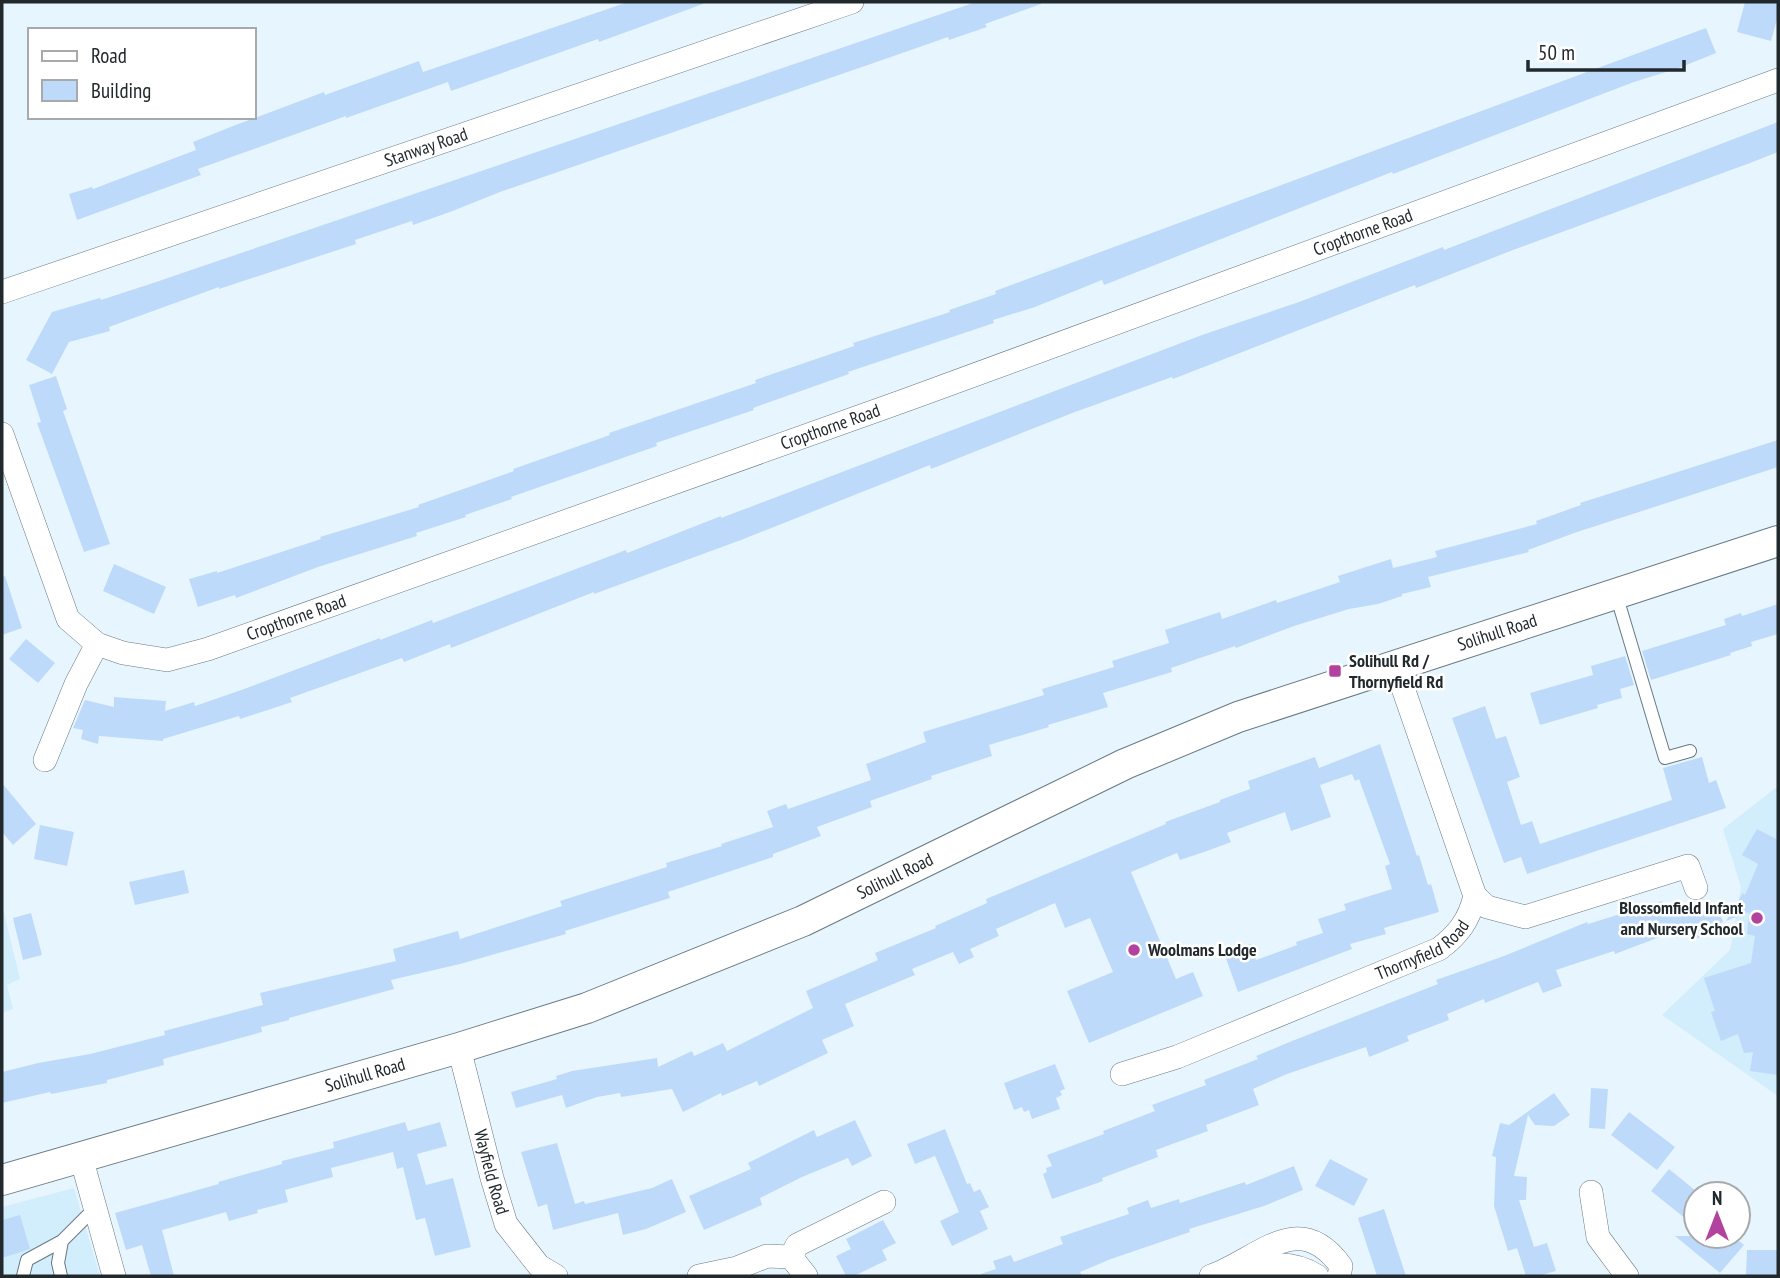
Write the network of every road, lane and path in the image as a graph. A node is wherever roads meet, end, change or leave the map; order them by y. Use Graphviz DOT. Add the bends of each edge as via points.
graph roads {
  1 [pos="852,2"];
  2 [pos="1778,80"];
  3 [pos="2,292"];
  4 [pos="2,433"];
  5 [pos="1778,541"];
  6 [pos="1616,594"];
  7 [pos="97,644"];
  8 [pos="1395,666"];
  9 [pos="1690,751"];
  10 [pos="44,760"];
  11 [pos="1696,888"];
  12 [pos="1475,896"];
  13 [pos="459,1048"];
  14 [pos="1122,1074"];
  15 [pos="82,1157"];
  16 [pos="2,1180"];
  17 [pos="1591,1192"];
  18 [pos="884,1202"];
  19 [pos="95,1208"];
  20 [pos="62,1241"];
  21 [pos="791,1257"];
  22 [pos="1213,1275"];
  23 [pos="23,1276"];
  24 [pos="61,1276"];
  25 [pos="114,1276"];
  26 [pos="556,1276"];
  27 [pos="699,1276"];
  28 [pos="806,1276"];
  29 [pos="1317,1276"];
  30 [pos="1339,1276"];
  31 [pos="1627,1276"];
  1 -- 3 [label="street, Stanway Road"];
  2 -- 7 [label="street, Cropthorne Road" via="919,396 208,649 167,660"];
  4 -- 7 [label="street, Cropthorne Road" via="68,619"];
  5 -- 6 [label="street, Solihull Road"];
  6 -- 8 [label="street, Solihull Road"];
  6 -- 9 [label="lane" via="1665,758"];
  7 -- 10 [label="street"];
  8 -- 12 [label="street, Thornyfield Road"];
  8 -- 13 [label="street, Solihull Road" via="1238,717 1137,759 803,920 692,967 587,1008"];
  11 -- 12 [label="street" via="1688,866 1525,917 1487,907"];
  12 -- 14 [label="street, Thornyfield Road" via="1465,925 1439,948 1177,1057"];
  13 -- 15 [label="street, Solihull Road"];
  13 -- 26 [label="street, Wayfield Road" via="506,1224 540,1266"];
  15 -- 16 [label="street, Solihull Road"];
  15 -- 19 [label="street"];
  17 -- 31 [label="street" via="1598,1237"];
  18 -- 21 [label="street" via="797,1245"];
  19 -- 20 [label="lane"];
  19 -- 25 [label="street"];
  20 -- 23 [label="lane" via="27,1260"];
  20 -- 24 [label="lane"];
  21 -- 27 [label="street" via="767,1256"];
  21 -- 28 [label="street"];
  22 -- 29 [label="street" via="1268,1263 1298,1266"];
  22 -- 30 [label="street" via="1279,1240 1306,1240 1331,1253 1341,1266"];
}
